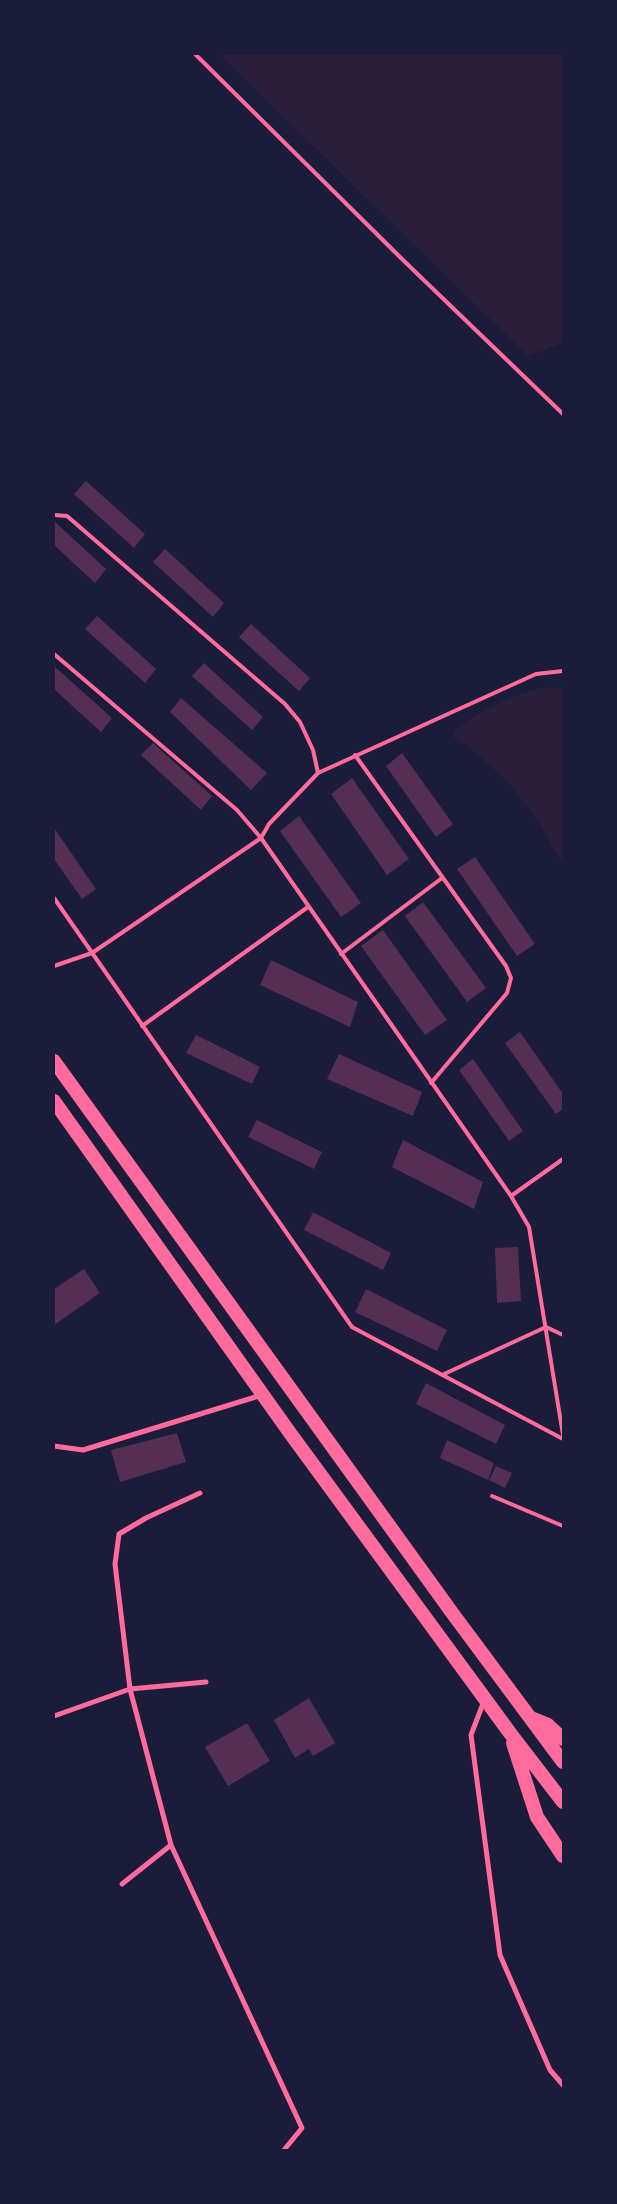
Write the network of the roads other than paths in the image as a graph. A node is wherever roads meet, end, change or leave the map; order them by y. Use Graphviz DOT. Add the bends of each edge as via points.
graph roads {
  1 [pos="195,54"];
  2 [pos="563,414"];
  3 [pos="54,515"];
  4 [pos="54,654"];
  5 [pos="563,671"];
  6 [pos="355,755"];
  7 [pos="318,773"];
  8 [pos="261,838"];
  9 [pos="442,878"];
  10 [pos="54,898"];
  11 [pos="308,907"];
  12 [pos="92,953"];
  13 [pos="341,954"];
  14 [pos="54,966"];
  15 [pos="142,1026"];
  16 [pos="54,1061"];
  17 [pos="431,1083"];
  18 [pos="54,1101"];
  19 [pos="563,1159"];
  20 [pos="511,1196"];
  21 [pos="546,1327"];
  22 [pos="563,1335"];
  23 [pos="442,1374"];
  24 [pos="263,1395"];
  25 [pos="563,1435"];
  26 [pos="563,1439"];
  27 [pos="54,1446"];
  28 [pos="200,1493"];
  29 [pos="492,1496"];
  30 [pos="563,1526"];
  31 [pos="206,1682"];
  32 [pos="130,1688"];
  33 [pos="485,1698"];
  34 [pos="54,1716"];
  35 [pos="530,1718"];
  36 [pos="510,1733"];
  37 [pos="563,1739"];
  38 [pos="563,1762"];
  39 [pos="563,1802"];
  40 [pos="171,1845"];
  41 [pos="563,1856"];
  42 [pos="122,1884"];
  43 [pos="563,2085"];
  44 [pos="284,2150"];
  1 -- 2 [label="lane"];
  3 -- 7 [label="lane" via="67,516 285,704 300,722 313,750"];
  4 -- 8 [label="lane" via="238,810"];
  5 -- 6 [label="lane" via="536,674"];
  6 -- 7 [label="lane"];
  6 -- 9 [label="lane"];
  7 -- 8 [label="lane" via="269,824"];
  8 -- 11 [label="lane"];
  8 -- 12 [label="lane"];
  9 -- 13 [label="lane"];
  9 -- 17 [label="lane" via="506,966 511,978 507,993"];
  10 -- 12 [label="lane"];
  11 -- 13 [label="lane"];
  11 -- 15 [label="lane"];
  12 -- 14 [label="lane"];
  12 -- 15 [label="lane"];
  13 -- 17 [label="lane"];
  15 -- 23 [label="lane" via="352,1326"];
  16 -- 35 [label="highway"];
  17 -- 20 [label="lane"];
  18 -- 24 [label="highway"];
  19 -- 20 [label="lane"];
  20 -- 21 [label="lane" via="529,1227"];
  21 -- 22 [label="lane"];
  21 -- 23 [label="lane"];
  21 -- 25 [label="lane"];
  23 -- 26 [label="lane"];
  24 -- 27 [label="street" via="83,1450"];
  24 -- 33 [label="highway"];
  28 -- 32 [label="street" via="119,1534 115,1564"];
  29 -- 30 [label="lane"];
  31 -- 32 [label="street"];
  32 -- 34 [label="street"];
  32 -- 40 [label="street"];
  33 -- 36 [label="highway"];
  33 -- 43 [label="street" via="471,1735 500,1955 550,2070"];
  35 -- 37 [label="highway" via="548,1725"];
  35 -- 38 [label="highway"];
  36 -- 39 [label="highway"];
  36 -- 41 [label="highway" via="537,1816"];
  40 -- 42 [label="street"];
  40 -- 44 [label="street" via="302,2128"];
}
